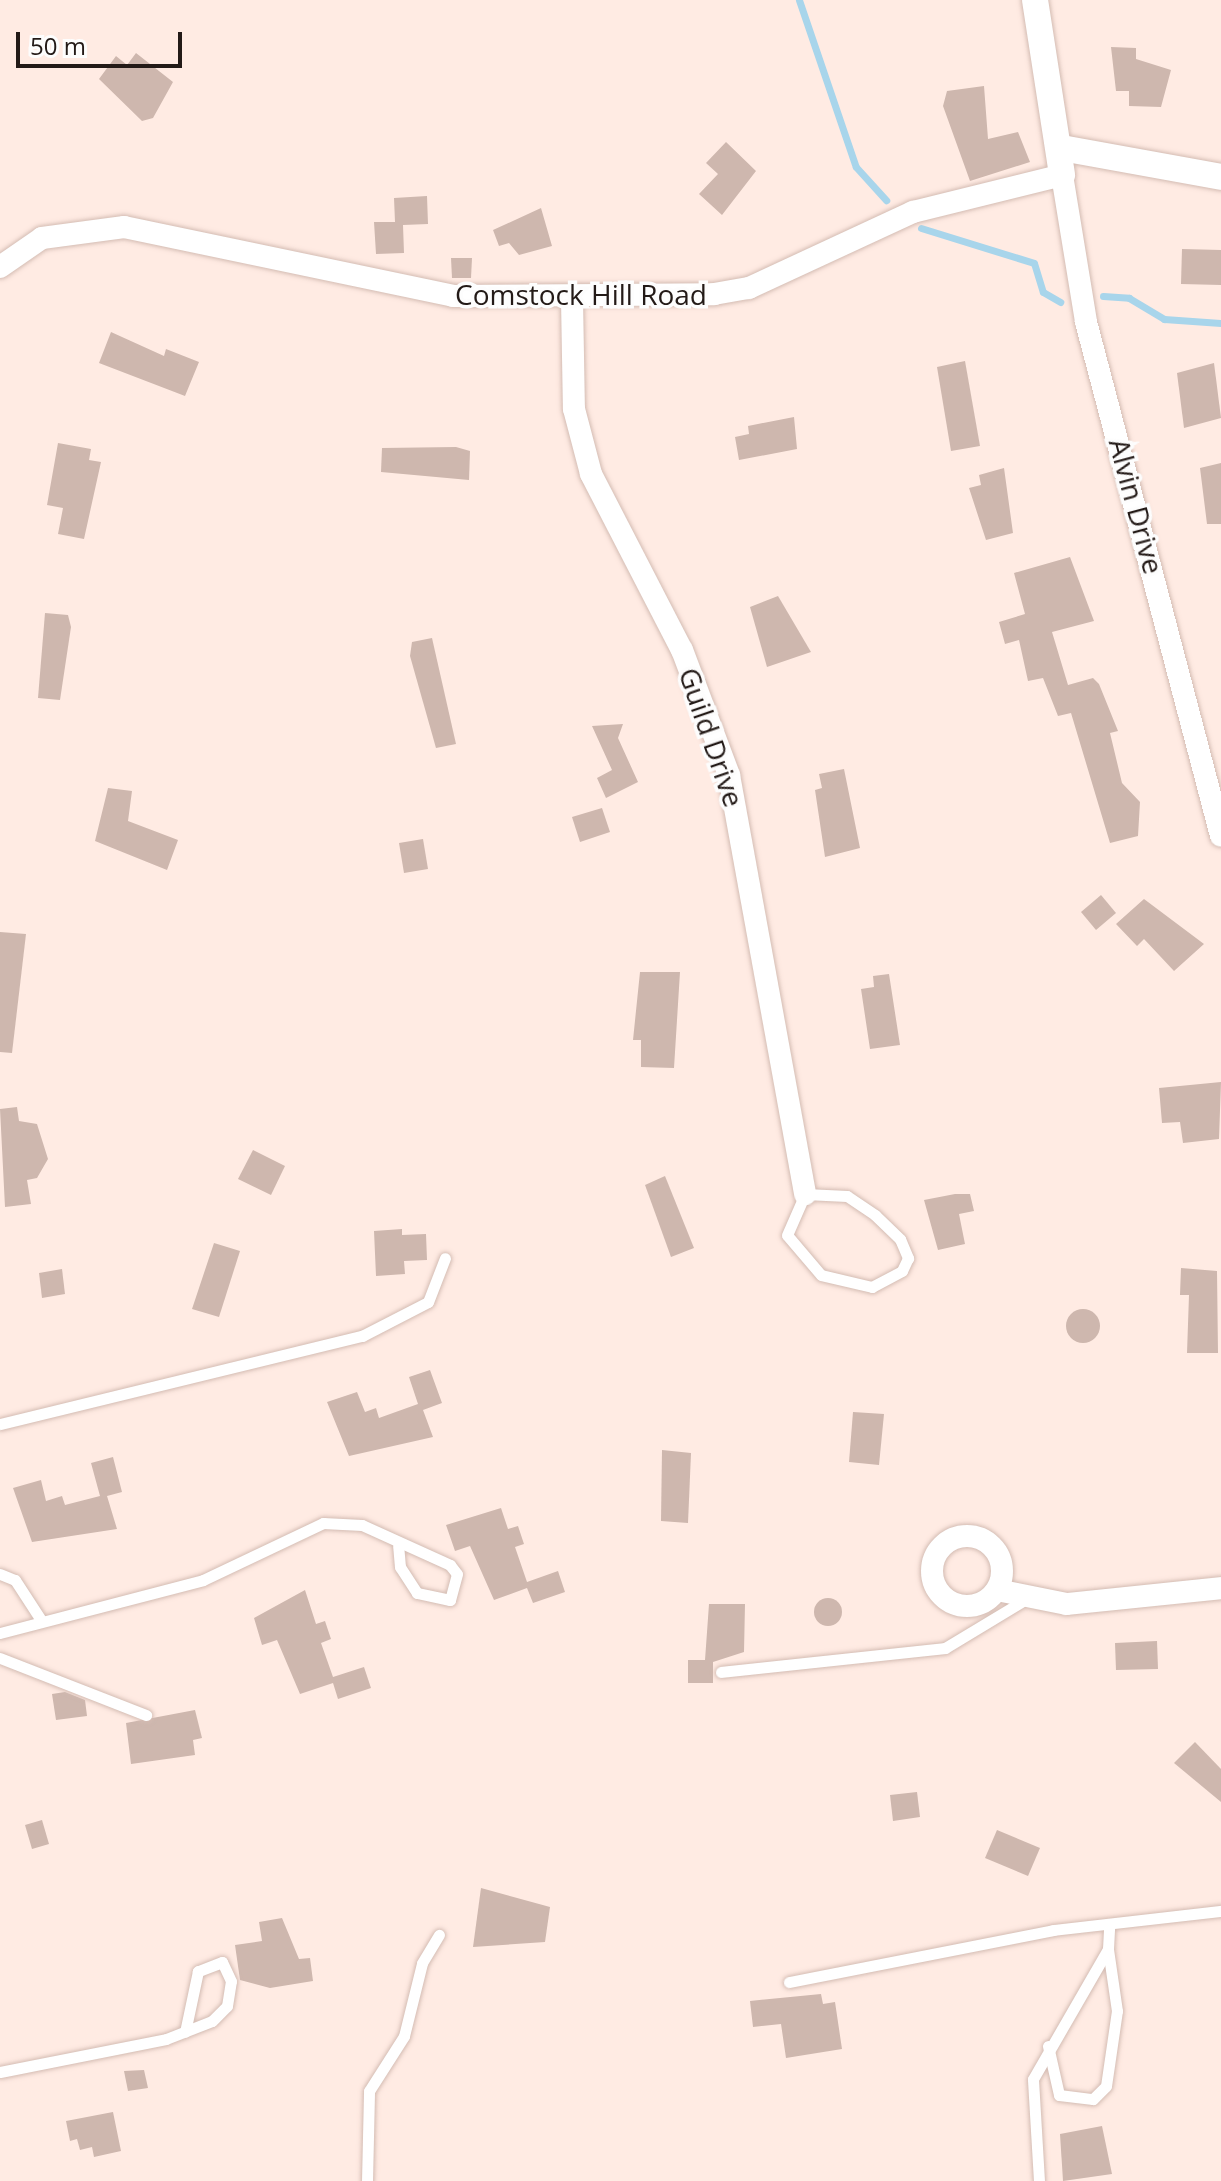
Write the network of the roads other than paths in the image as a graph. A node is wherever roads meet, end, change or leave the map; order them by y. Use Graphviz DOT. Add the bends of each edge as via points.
graph roads {
  1 [pos="1035,0"];
  2 [pos="1062,148"];
  3 [pos="1062,175"];
  4 [pos="1221,177"];
  5 [pos="0,267"];
  6 [pos="572,299"];
  7 [pos="1221,836"];
  8 [pos="805,1194"];
  9 [pos="445,1258"];
  10 [pos="0,1424"];
  11 [pos="398,1546"];
  12 [pos="0,1574"];
  13 [pos="1221,1588"];
  14 [pos="997,1590"];
  15 [pos="1029,1597"];
  16 [pos="41,1620"];
  17 [pos="0,1633"];
  18 [pos="0,1658"];
  19 [pos="721,1672"];
  20 [pos="146,1715"];
  21 [pos="1221,1911"];
  22 [pos="1109,1927"];
  23 [pos="439,1935"];
  24 [pos="1108,1949"];
  25 [pos="789,1982"];
  26 [pos="185,2032"];
  27 [pos="1048,2045"];
  28 [pos="0,2072"];
  29 [pos="367,2181"];
  30 [pos="1039,2181"];
  1 -- 2 [label="street"];
  2 -- 3 [label="street"];
  2 -- 4 [label="street"];
  3 -- 6 [label="street, Comstock Hill Road" via="902,216 734,292"];
  3 -- 7 [label="street, Alvin Drive" via="1086,322"];
  5 -- 6 [label="street, Comstock Hill Road" via="42,238 124,227 198,238 389,287"];
  6 -- 8 [label="street, Guild Drive" via="583,450 682,650 729,775"];
  8 -- 8 [label="lane" via="847,1196 875,1215 900,1239 908,1258 902,1271 872,1287 821,1275 787,1235"];
  9 -- 10 [label="lane" via="428,1302 385,1328"];
  11 -- 11 [label="lane" via="450,1565 457,1574 450,1600 434,1602 417,1593 400,1567"];
  11 -- 16 [label="lane" via="362,1525 323,1523 203,1580"];
  12 -- 16 [label="lane" via="15,1580"];
  13 -- 15 [label="street" via="1087,1604"];
  14 -- 15 [label="street"];
  15 -- 19 [label="lane" via="945,1648"];
  16 -- 17 [label="lane"];
  18 -- 20 [label="lane"];
  21 -- 22 [label="lane"];
  22 -- 24 [label="lane"];
  22 -- 25 [label="lane" via="1053,1930"];
  23 -- 29 [label="lane" via="422,1963 408,2027 369,2091"];
  24 -- 27 [label="lane"];
  24 -- 27 [label="lane" via="1117,2011 1106,2086 1093,2099 1059,2095"];
  26 -- 26 [label="lane" via="227,2006 231,1981 222,1962 198,1971"];
  26 -- 28 [label="lane"];
  27 -- 30 [label="lane" via="1029,2110"];
}
